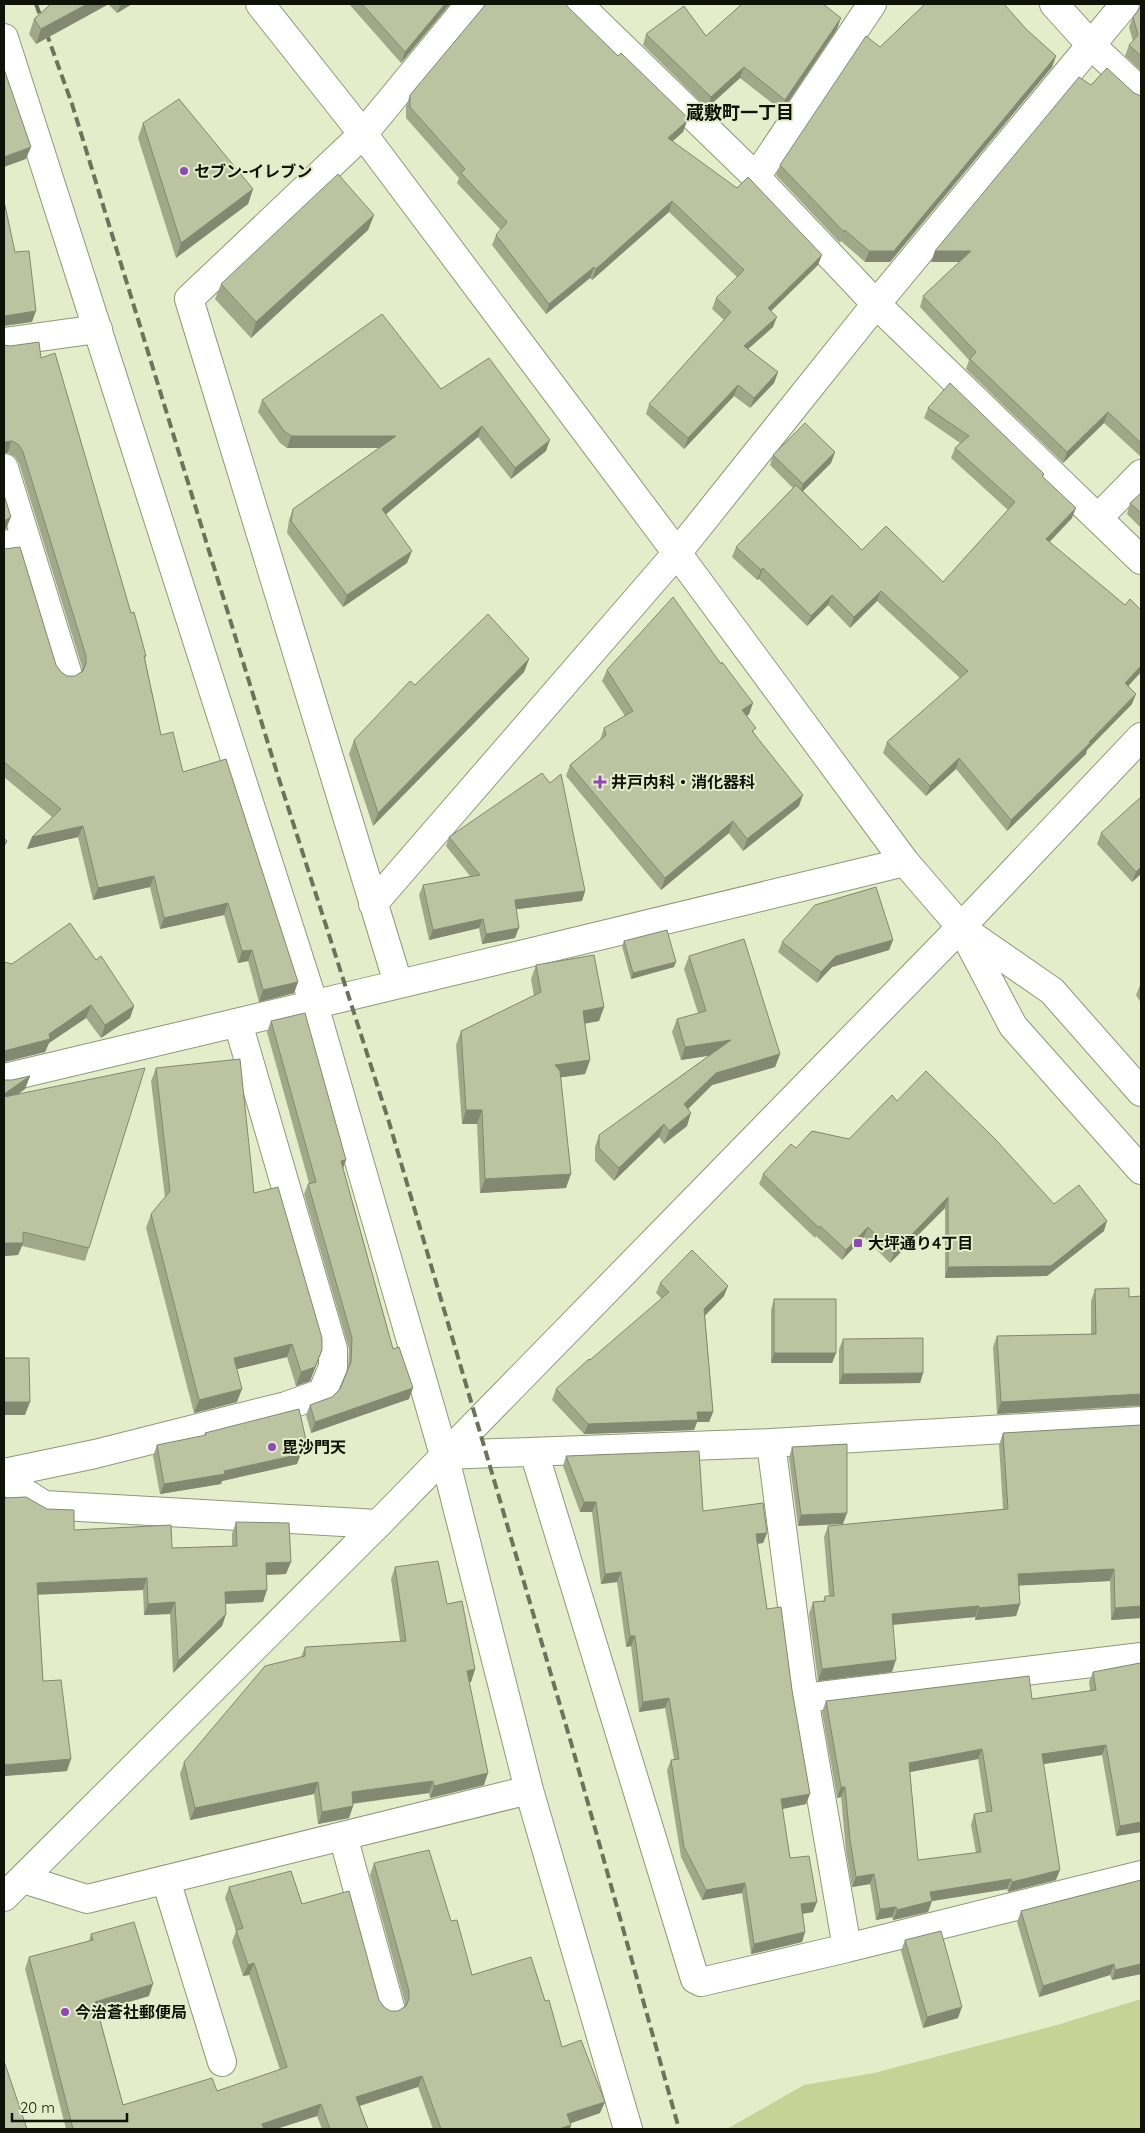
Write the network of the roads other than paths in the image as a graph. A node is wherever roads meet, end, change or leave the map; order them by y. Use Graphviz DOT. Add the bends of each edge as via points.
graph roads {
  1 [pos="260,4"];
  2 [pos="470,4"];
  3 [pos="578,4"];
  4 [pos="872,4"];
  5 [pos="1054,4"];
  6 [pos="1126,4"];
  7 [pos="4,38"];
  8 [pos="1091,45"];
  9 [pos="1141,92"];
  10 [pos="362,134"];
  11 [pos="756,177"];
  12 [pos="876,304"];
  13 [pos="98,328"];
  14 [pos="4,342"];
  15 [pos="4,468"];
  16 [pos="1141,474"];
  17 [pos="1098,518"];
  18 [pos="15,543"];
  19 [pos="677,553"];
  20 [pos="1141,560"];
  21 [pos="67,672"];
  22 [pos="1141,737"];
  23 [pos="905,862"];
  24 [pos="373,904"];
  25 [pos="961,928"];
  26 [pos="398,983"];
  27 [pos="314,1006"];
  28 [pos="238,1023"];
  29 [pos="4,1078"];
  30 [pos="1141,1092"];
  31 [pos="1141,1170"];
  32 [pos="1141,1421"];
  33 [pos="771,1443"];
  34 [pos="534,1452"];
  35 [pos="444,1456"];
  36 [pos="4,1473"];
  37 [pos="4,1479"];
  38 [pos="378,1524"];
  39 [pos="1141,1657"];
  40 [pos="804,1698"];
  41 [pos="529,1790"];
  42 [pos="343,1836"];
  43 [pos="1141,1875"];
  44 [pos="23,1879"];
  45 [pos="166,1880"];
  46 [pos="4,1898"];
  47 [pos="847,1948"];
  48 [pos="390,2007"];
  49 [pos="222,2062"];
  50 [pos="628,2129"];
  1 -- 10 [label="street"];
  2 -- 10 [label="street"];
  3 -- 11 [label="street"];
  4 -- 11 [label="street"];
  5 -- 8 [label="street"];
  6 -- 8 [label="street"];
  7 -- 13 [label="street"];
  8 -- 9 [label="street"];
  8 -- 12 [label="street"];
  10 -- 19 [label="street"];
  10 -- 24 [label="street" via="189,299"];
  11 -- 12 [label="street"];
  12 -- 17 [label="street"];
  12 -- 19 [label="street"];
  13 -- 14 [label="street"];
  13 -- 27 [label="street"];
  15 -- 18 [label="street"];
  16 -- 17 [label="street"];
  17 -- 20 [label="street"];
  18 -- 21 [label="street"];
  19 -- 23 [label="street"];
  19 -- 24 [label="street"];
  22 -- 25 [label="street"];
  23 -- 25 [label="street"];
  23 -- 26 [label="street"];
  24 -- 26 [label="street"];
  25 -- 30 [label="street" via="1052,991"];
  25 -- 31 [label="street" via="1013,1026"];
  25 -- 35 [label="street"];
  26 -- 27 [label="street"];
  27 -- 28 [label="street"];
  27 -- 35 [label="street"];
  28 -- 29 [label="street"];
  28 -- 36 [label="street" via="333,1349 333,1367 322,1394 114,1449"];
  32 -- 33 [label="street"];
  33 -- 34 [label="street"];
  33 -- 40 [label="street"];
  34 -- 35 [label="street"];
  34 -- 47 [label="street" via="695,1979 701,1982"];
  35 -- 38 [label="street"];
  35 -- 41 [label="street"];
  37 -- 38 [label="street" via="44,1505"];
  38 -- 44 [label="street"];
  39 -- 40 [label="street"];
  40 -- 47 [label="street"];
  41 -- 42 [label="street"];
  41 -- 50 [label="street"];
  42 -- 45 [label="street"];
  42 -- 48 [label="street"];
  43 -- 47 [label="street"];
  44 -- 45 [label="street" via="88,1899"];
  44 -- 46 [label="street"];
  45 -- 49 [label="street"];
}
